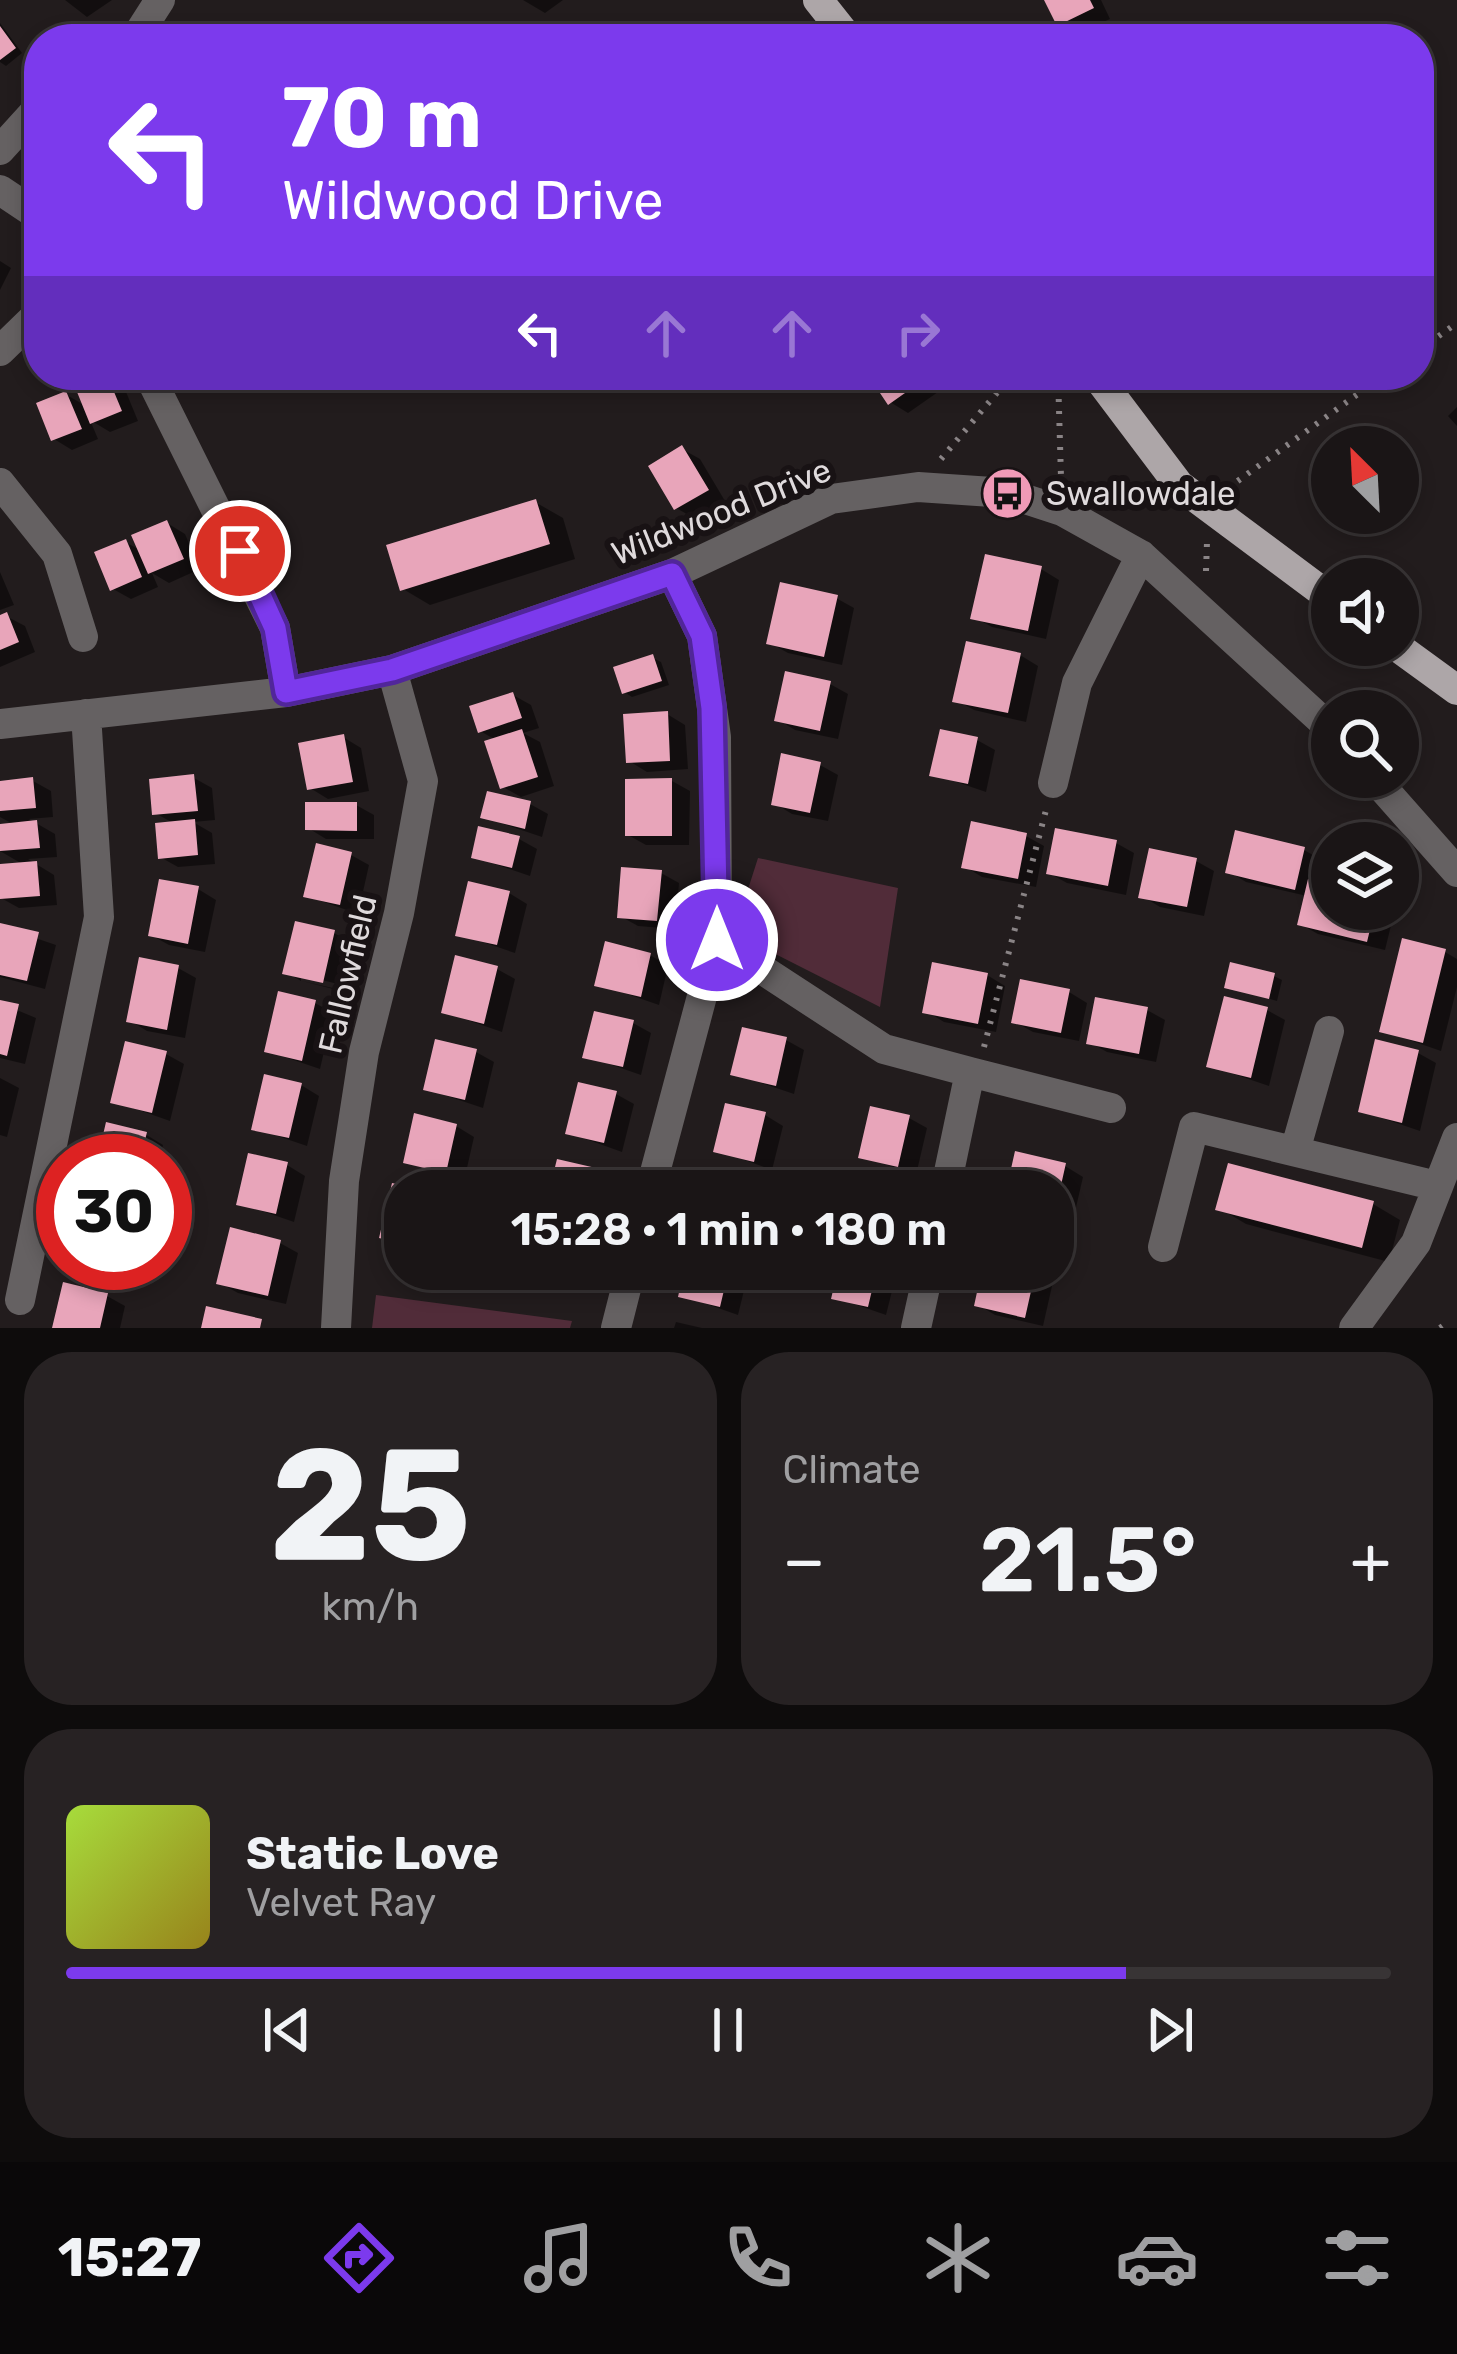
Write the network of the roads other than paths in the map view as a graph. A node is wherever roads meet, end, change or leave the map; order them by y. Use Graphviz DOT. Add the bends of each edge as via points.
graph roads {
  1 [pos="818,0"];
  2 [pos="837,24"];
  3 [pos="24,123"];
  4 [pos="0,150"];
  5 [pos="24,328"];
  6 [pos="0,351"];
  7 [pos="156,390"];
  8 [pos="1107,390"];
  9 [pos="0,483"];
  10 [pos="1141,555"];
  11 [pos="672,574"];
  12 [pos="1311,584"];
  13 [pos="83,637"];
  14 [pos="1419,662"];
  15 [pos="392,670"];
  16 [pos="1457,690"];
  17 [pos="286,692"];
  18 [pos="1311,710"];
  19 [pos="86,713"];
  20 [pos="0,724"];
  21 [pos="1052,783"];
  22 [pos="1392,798"];
  23 [pos="1457,872"];
  24 [pos="717,940"];
  25 [pos="1329,1030"];
  26 [pos="974,1073"];
  27 [pos="1111,1108"];
  28 [pos="1457,1138"];
  29 [pos="1295,1151"];
  30 [pos="656,1170"];
  31 [pos="950,1170"];
  32 [pos="1437,1186"];
  33 [pos="1163,1246"];
  34 [pos="626,1290"];
  35 [pos="924,1290"];
  36 [pos="20,1300"];
  37 [pos="346,1309"];
  38 [pos="616,1328"];
  39 [pos="916,1328"];
  40 [pos="1354,1328"];
  1 -- 2 [label="main road"];
  3 -- 4 [label="street"];
  5 -- 6 [label="street"];
  7 -- 17 [label="street" via="275,628"];
  8 -- 12 [label="main road" via="1179,485"];
  9 -- 13 [label="street" via="57,554"];
  10 -- 11 [label="street, Wildwood Drive" via="1062,511 1007,493 918,487 831,499"];
  10 -- 18 [label="street, Wildwood Drive"];
  10 -- 21 [label="street" via="1077,683"];
  11 -- 15 [label="street, Wildwood Drive"];
  11 -- 24 [label="street" via="702,636 714,718"];
  14 -- 16 [label="main road"];
  15 -- 17 [label="street, Wildwood Drive"];
  15 -- 37 [label="street, Fallowfield" via="423,782 344,1181"];
  17 -- 19 [label="street, Wildwood Drive"];
  19 -- 20 [label="street, Wildwood Drive"];
  19 -- 36 [label="street" via="99,917"];
  22 -- 23 [label="street"];
  24 -- 26 [label="street" via="884,1049"];
  24 -- 30 [label="street"];
  25 -- 29 [label="street"];
  26 -- 27 [label="street"];
  26 -- 31 [label="street"];
  28 -- 32 [label="street"];
  29 -- 32 [label="street"];
  29 -- 33 [label="street" via="1194,1126"];
  32 -- 40 [label="street" via="1416,1243"];
  34 -- 38 [label="street"];
  35 -- 39 [label="street"];
}
